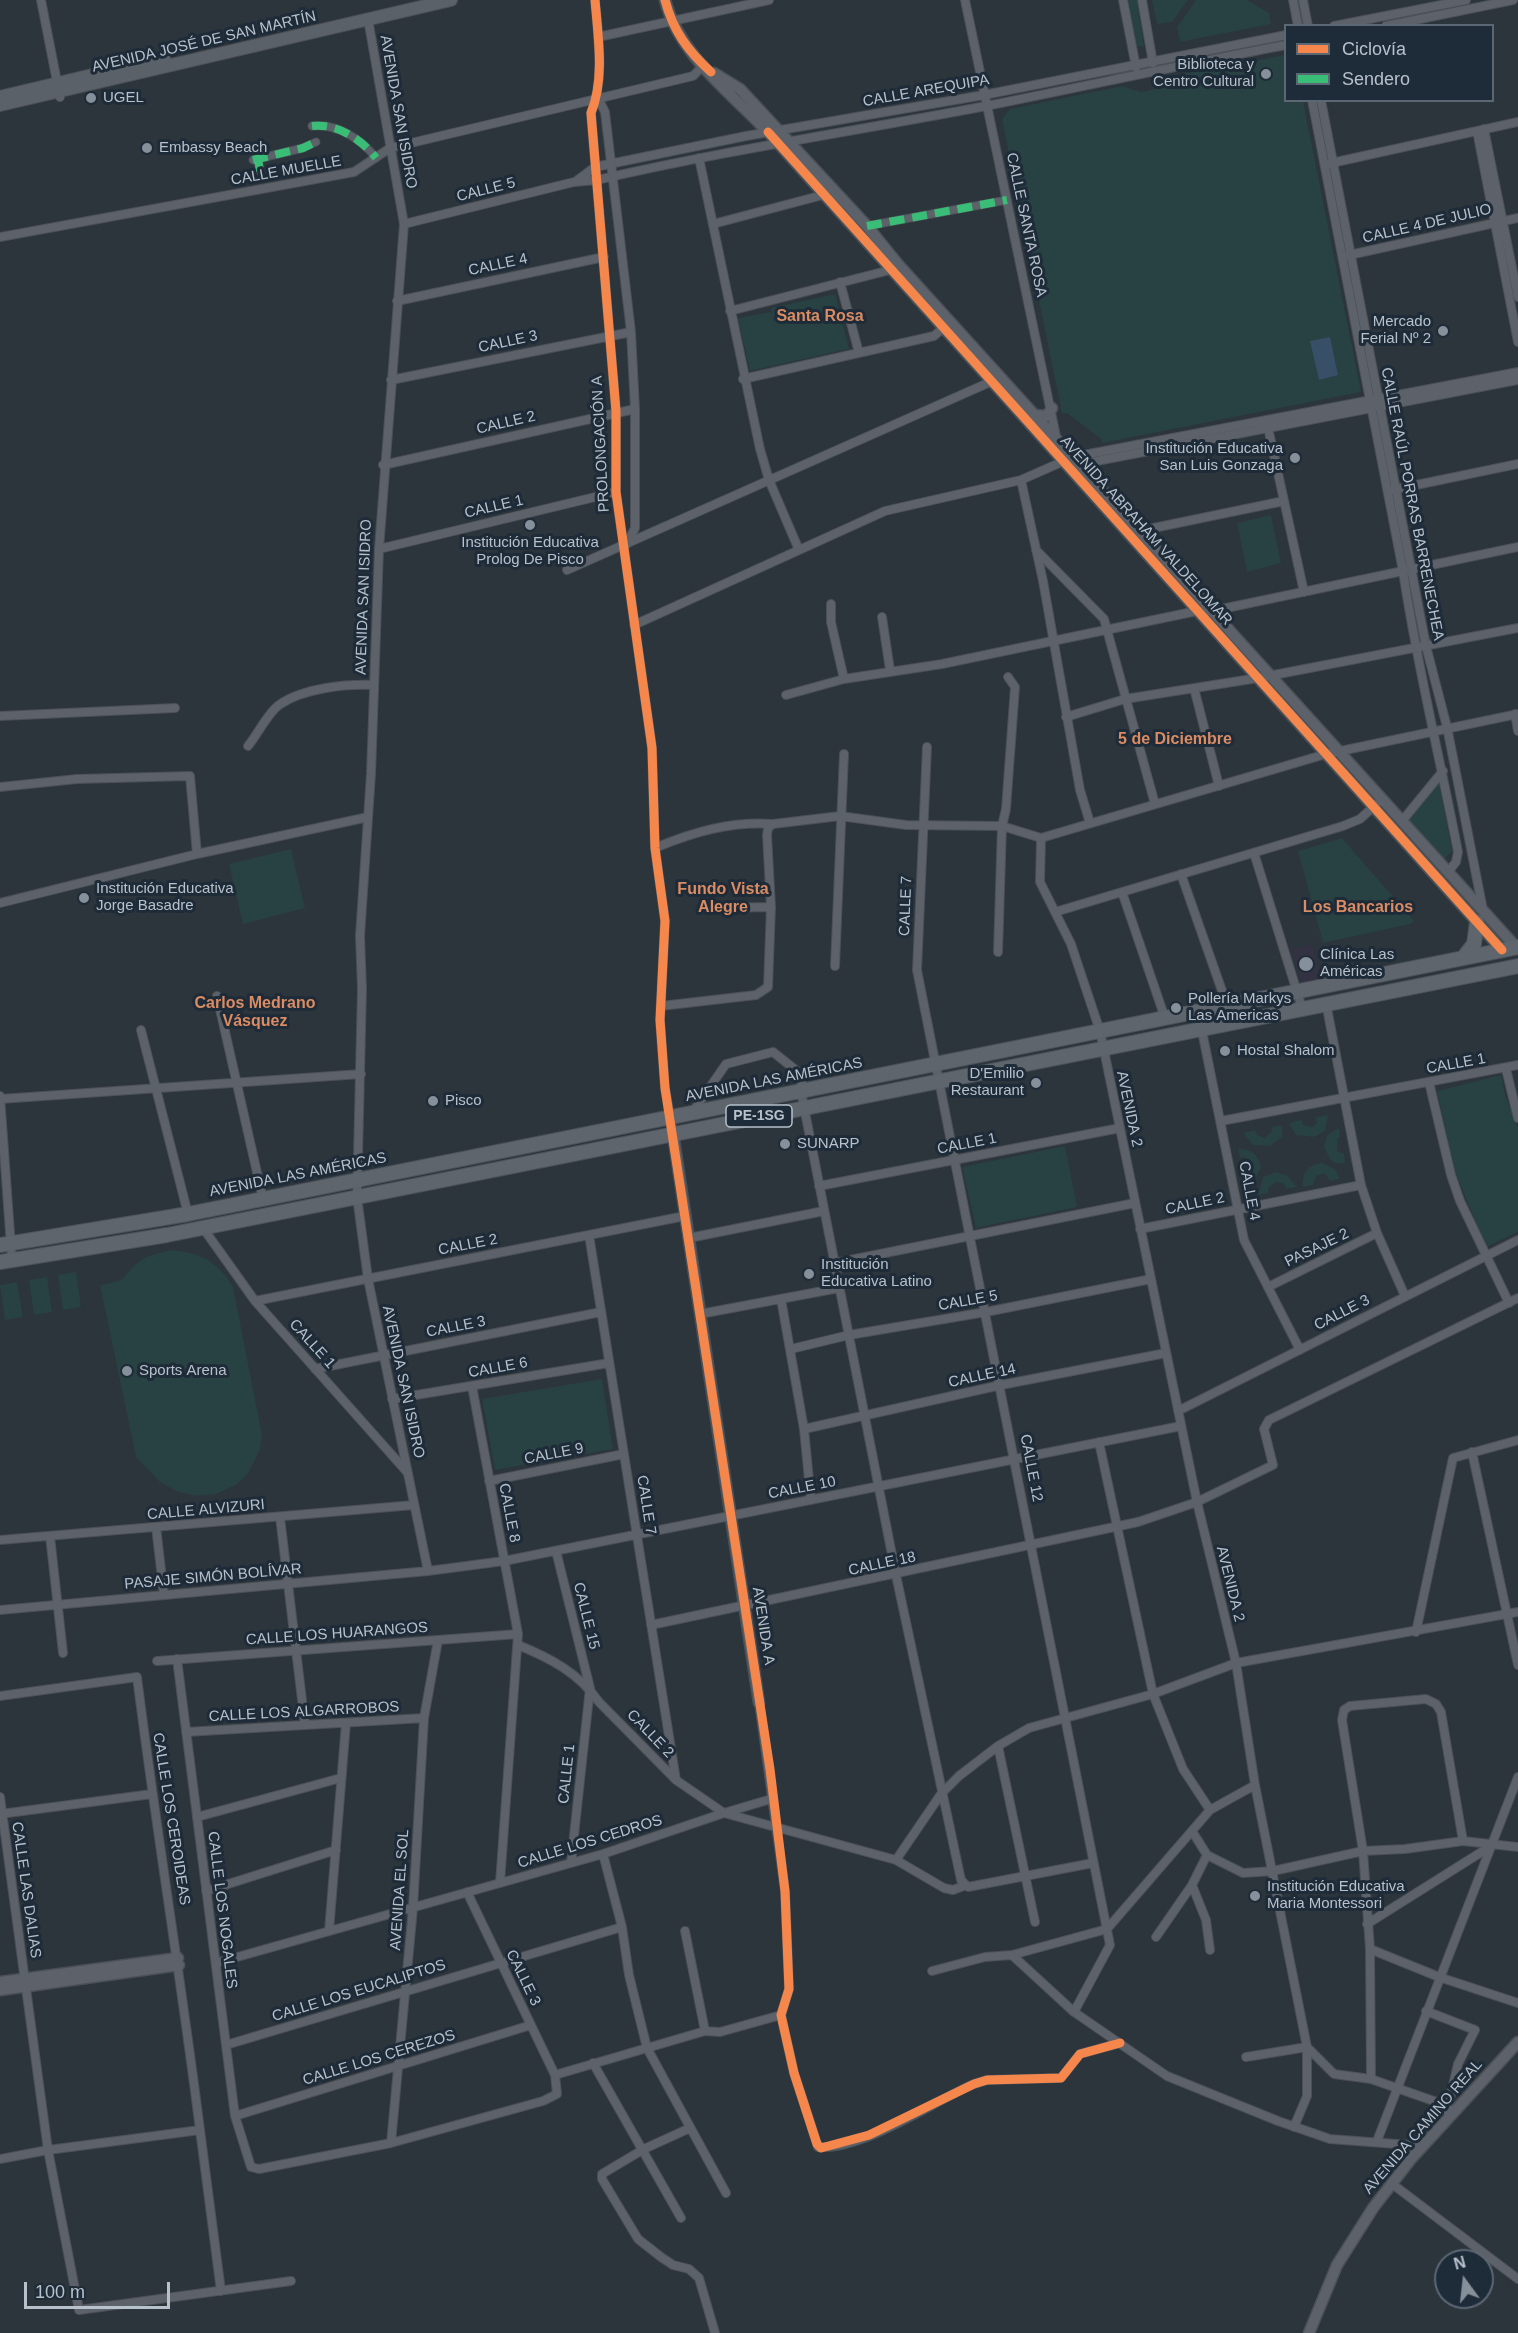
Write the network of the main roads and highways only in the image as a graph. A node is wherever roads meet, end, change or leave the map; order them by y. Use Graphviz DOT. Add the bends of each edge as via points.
graph roads {
  1 [pos="417,0"];
  2 [pos="451,0"];
  3 [pos="58,91"];
  4 [pos="0,97"];
  5 [pos="0,105"];
  6 [pos="1480,916"];
  7 [pos="1514,948"];
  8 [pos="1463,958"];
  9 [pos="1517,967"];
  10 [pos="907,1070"];
  11 [pos="844,1082"];
  12 [pos="910,1086"];
  13 [pos="848,1098"];
  14 [pos="5,1244"];
  15 [pos="6,1261"];
  1 -- 3 [label="main road, AVENIDA JOSÉ DE SAN MARTÍN"];
  2 -- 3 [label="main road, AVENIDA JOSÉ DE SAN MARTÍN"];
  3 -- 4 [label="main road, AVENIDA JOSÉ DE SAN MARTÍN"];
  3 -- 5 [label="main road, AVENIDA JOSÉ DE SAN MARTÍN"];
  6 -- 8 [label="main road" via="1476,939"];
  7 -- 8 [label="main road, AVENIDA LAS AMÉRICAS / PE-1SG"];
  7 -- 9 [label="main road"];
  8 -- 10 [label="main road, AVENIDA LAS AMÉRICAS / PE-1SG"];
  9 -- 12 [label="main road, PE-1SG"];
  10 -- 11 [label="main road, AVENIDA LAS AMÉRICAS / PE-1SG"];
  10 -- 12 [label="main road"];
  11 -- 13 [label="main road"];
  11 -- 14 [label="main road, AVENIDA LAS AMÉRICAS / PE-1SG" via="188,1214"];
  12 -- 13 [label="main road, PE-1SG"];
  13 -- 15 [label="main road, PE-1SG" via="203,1228"];
}
